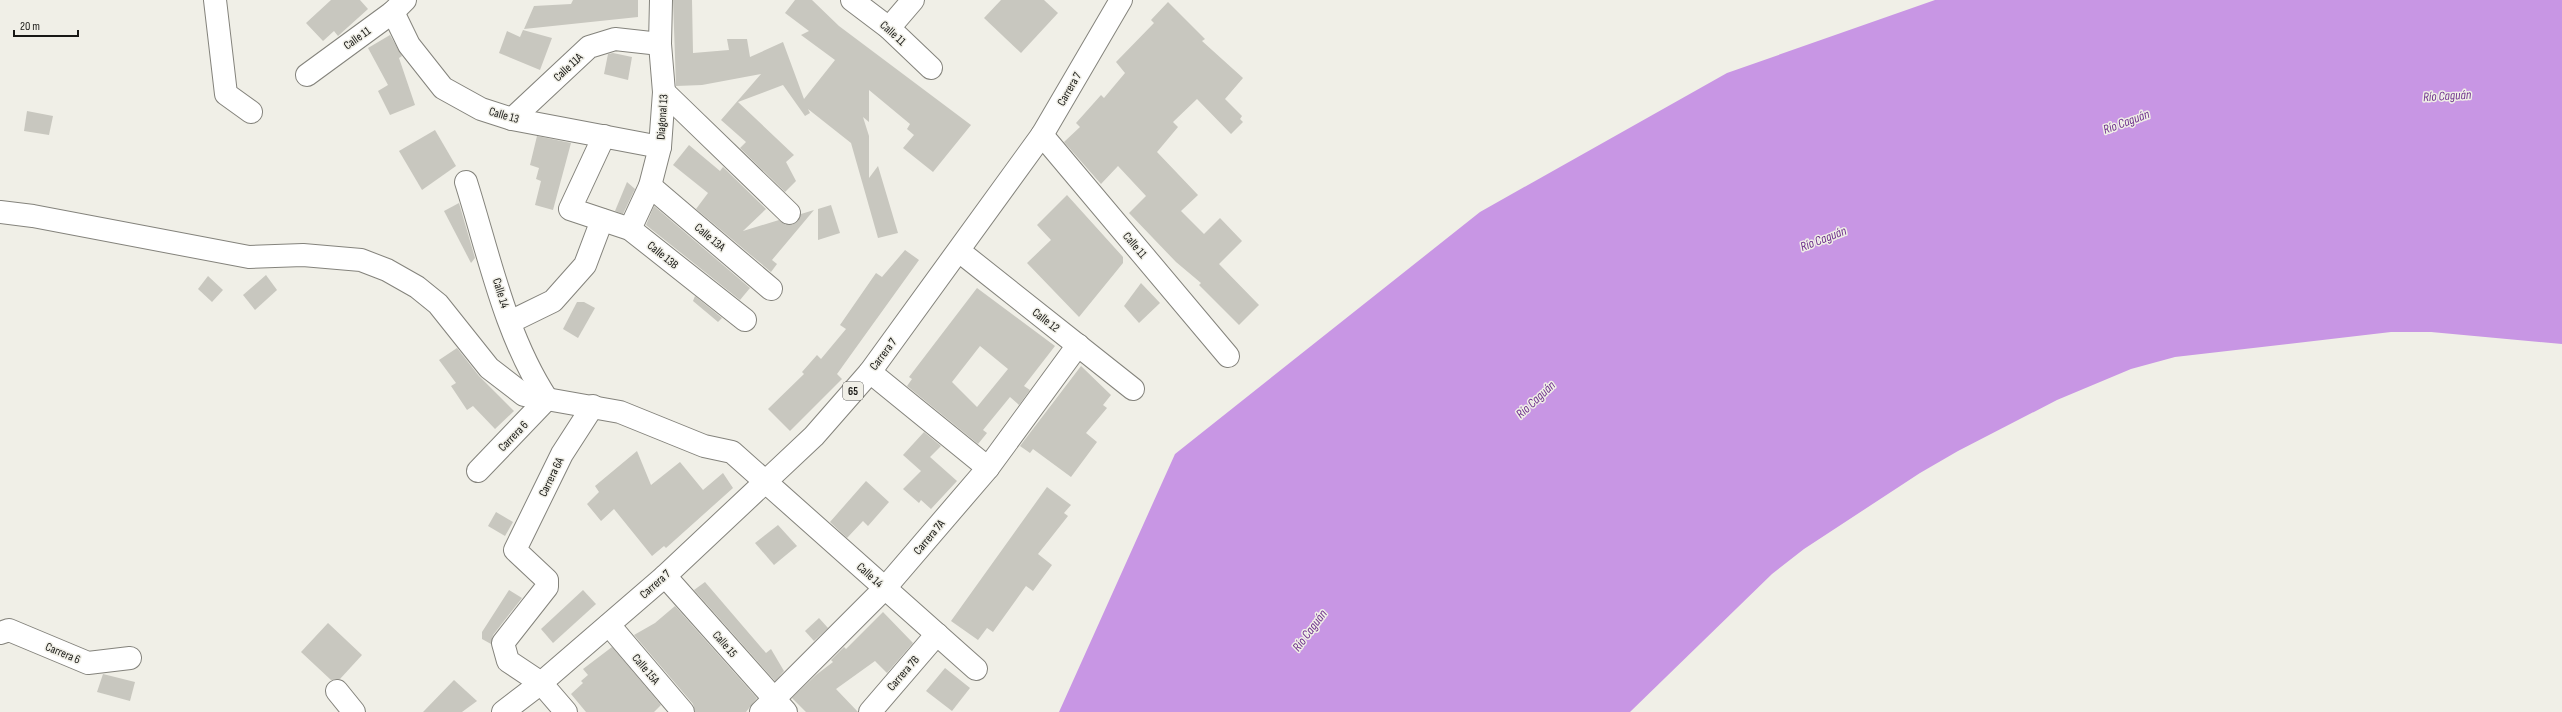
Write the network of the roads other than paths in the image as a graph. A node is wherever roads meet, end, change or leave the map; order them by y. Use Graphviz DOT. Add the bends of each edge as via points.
graph roads {
  1 [pos="215,0"];
  2 [pos="661,0"];
  3 [pos="852,0"];
  4 [pos="912,0"];
  5 [pos="1117,2"];
  6 [pos="399,6"];
  7 [pos="888,28"];
  8 [pos="660,44"];
  9 [pos="930,68"];
  10 [pos="307,75"];
  11 [pos="664,92"];
  12 [pos="251,112"];
  13 [pos="512,119"];
  14 [pos="1042,135"];
  15 [pos="604,136"];
  16 [pos="660,147"];
  17 [pos="466,182"];
  18 [pos="650,186"];
  19 [pos="0,212"];
  20 [pos="788,212"];
  21 [pos="602,220"];
  22 [pos="630,229"];
  23 [pos="959,251"];
  24 [pos="771,289"];
  25 [pos="745,320"];
  26 [pos="510,322"];
  27 [pos="1078,345"];
  28 [pos="1228,356"];
  29 [pos="870,372"];
  30 [pos="1133,389"];
  31 [pos="547,399"];
  32 [pos="592,406"];
  33 [pos="988,468"];
  34 [pos="478,471"];
  35 [pos="765,481"];
  36 [pos="665,576"];
  37 [pos="885,588"];
  38 [pos="609,625"];
  39 [pos="0,633"];
  40 [pos="937,634"];
  41 [pos="130,658"];
  42 [pos="976,669"];
  43 [pos="541,683"];
  44 [pos="337,691"];
  45 [pos="774,708"];
  46 [pos="354,712"];
  47 [pos="503,712"];
  48 [pos="566,712"];
  49 [pos="682,712"];
  50 [pos="870,712"];
  1 -- 12 [label="street" via="226,94"];
  2 -- 8 [label="street, Diagonal 13"];
  3 -- 7 [label="street, Calle 11"];
  4 -- 7 [label="street"];
  5 -- 14 [label="street, Carrera 7 / 65"];
  6 -- 10 [label="street, Calle 11"];
  6 -- 13 [label="street, Calle 13" via="409,45 443,88 481,109"];
  7 -- 9 [label="street, Calle 11"];
  8 -- 11 [label="street, Diagonal 13"];
  8 -- 13 [label="street, Calle 11A" via="615,39 589,47"];
  11 -- 16 [label="street, Diagonal 13"];
  11 -- 20 [label="street"];
  13 -- 15 [label="street, Calle 13"];
  14 -- 23 [label="street, Carrera 7 / 65"];
  14 -- 28 [label="street, Calle 11"];
  15 -- 16 [label="street, Calle 13"];
  15 -- 21 [label="street, Calle 13B" via="570,209"];
  16 -- 18 [label="street, Diagonal 13"];
  17 -- 26 [label="street, Calle 14"];
  18 -- 22 [label="street, Diagonal 13"];
  18 -- 24 [label="street, Calle 13A"];
  19 -- 31 [label="street, Calle 14" via="249,256 303,255 361,260 387,270 417,287 438,304 489,368 505,383 524,394"];
  21 -- 22 [label="street, Calle 13B"];
  21 -- 26 [label="street" via="585,265 553,301"];
  22 -- 25 [label="street, Calle 13B"];
  23 -- 27 [label="street, Calle 12"];
  23 -- 29 [label="street, Carrera 7 / 65"];
  26 -- 31 [label="street, Calle 14" via="531,375"];
  27 -- 30 [label="street, Calle 12"];
  27 -- 33 [label="street, Carrera 7A"];
  29 -- 33 [label="street"];
  29 -- 35 [label="street, Carrera 7 / 65" via="814,436"];
  31 -- 32 [label="street, Calle 14"];
  31 -- 34 [label="street, Carrera 6"];
  32 -- 35 [label="street, Calle 14" via="620,412 704,446 732,452"];
  32 -- 43 [label="street, Carrera 6A" via="562,454 515,550 547,580 547,587 503,643 508,661"];
  33 -- 37 [label="street, Carrera 7A"];
  35 -- 36 [label="street, Carrera 7 / 65"];
  35 -- 37 [label="street, Calle 14"];
  36 -- 38 [label="street, Carrera 7 / 65"];
  36 -- 45 [label="street, Calle 15"];
  37 -- 40 [label="street, Calle 14"];
  37 -- 45 [label="street, Carrera 7A"];
  38 -- 43 [label="street, Carrera 7 / 65"];
  38 -- 49 [label="street, Calle 15A"];
  39 -- 41 [label="street, Carrera 6" via="9,630 88,663"];
  40 -- 42 [label="street, Calle 14"];
  40 -- 50 [label="street, Carrera 7B"];
  43 -- 47 [label="street, Carrera 7 / 65"];
  43 -- 48 [label="street"];
  44 -- 46 [label="street"];
}
